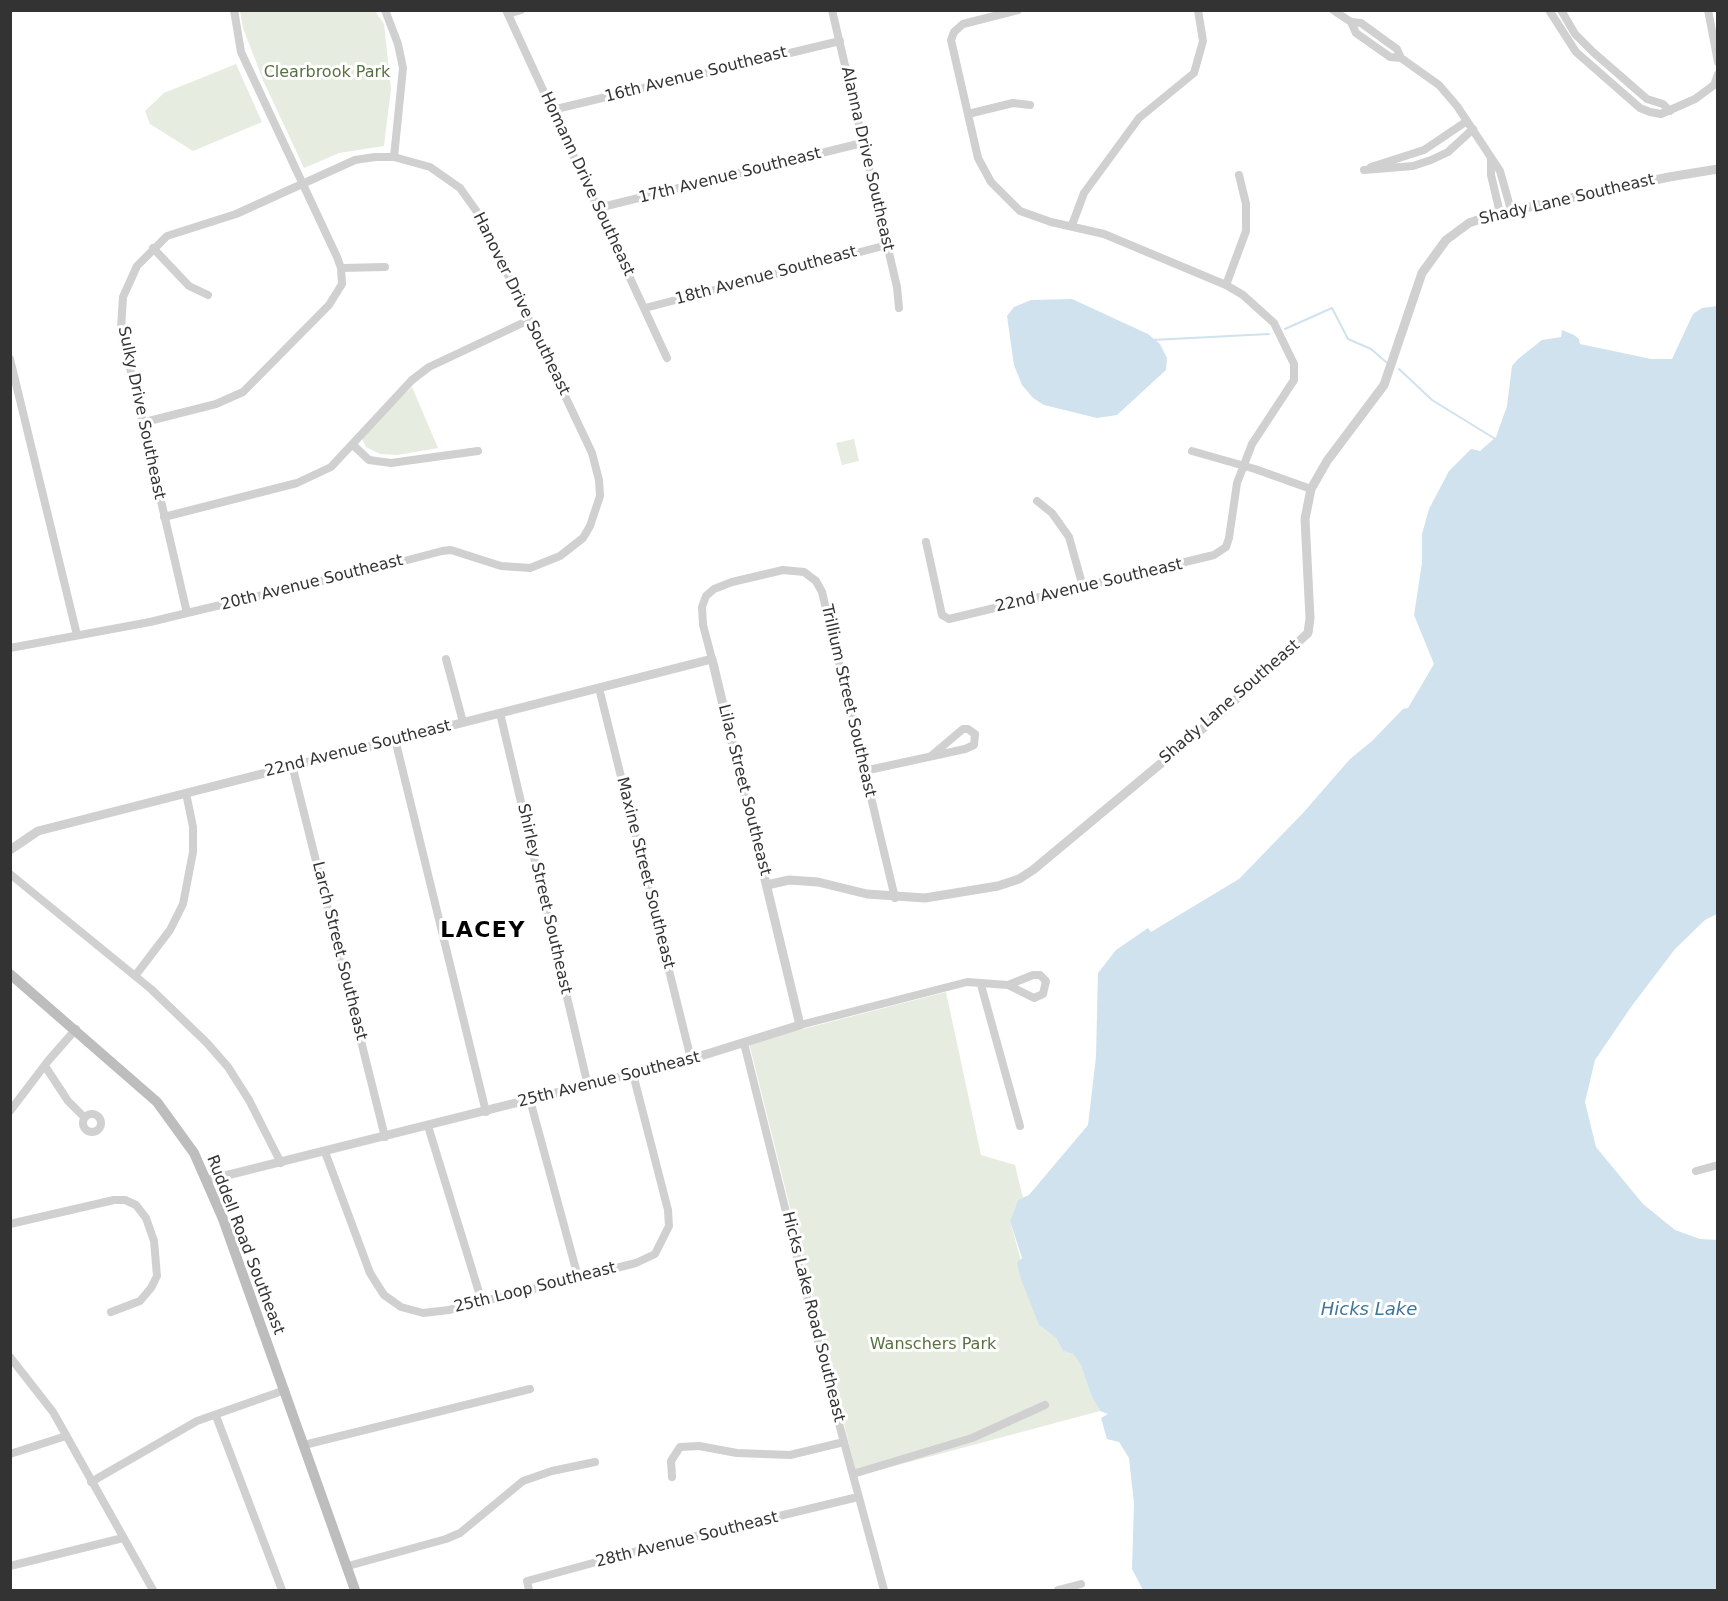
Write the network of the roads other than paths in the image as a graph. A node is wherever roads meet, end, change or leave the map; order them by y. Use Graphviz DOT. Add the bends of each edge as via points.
graph roads {
  1 [pos="234,10"];
  2 [pos="385,10"];
  3 [pos="521,10"];
  4 [pos="832,10"];
  5 [pos="1018,10"];
  6 [pos="1198,10"];
  7 [pos="1333,10"];
  8 [pos="1549,10"];
  9 [pos="1561,10"];
  10 [pos="1708,10"];
  11 [pos="507,12"];
  12 [pos="840,40"];
  13 [pos="1718,62"];
  14 [pos="1718,74"];
  15 [pos="1030,105"];
  16 [pos="552,110"];
  17 [pos="1670,111"];
  18 [pos="968,114"];
  19 [pos="1467,121"];
  20 [pos="1473,129"];
  21 [pos="862,144"];
  22 [pos="1491,157"];
  23 [pos="394,158"];
  24 [pos="1718,169"];
  25 [pos="1239,175"];
  26 [pos="303,183"];
  27 [pos="598,208"];
  28 [pos="1511,210"];
  29 [pos="1500,213"];
  30 [pos="1072,225"];
  31 [pos="887,245"];
  32 [pos="153,248"];
  33 [pos="385,267"];
  34 [pos="341,268"];
  35 [pos="1226,285"];
  36 [pos="208,295"];
  37 [pos="645,308"];
  38 [pos="899,308"];
  39 [pos="529,320"];
  40 [pos="667,358"];
  41 [pos="10,359"];
  42 [pos="141,423"];
  43 [pos="353,445"];
  44 [pos="478,451"];
  45 [pos="1192,451"];
  46 [pos="1243,465"];
  47 [pos="1311,489"];
  48 [pos="1037,501"];
  49 [pos="164,517"];
  50 [pos="926,542"];
  51 [pos="544,564"];
  52 [pos="743,579"];
  53 [pos="1083,587"];
  54 [pos="187,613"];
  55 [pos="77,635"];
  56 [pos="10,648"];
  57 [pos="712,658"];
  58 [pos="446,659"];
  59 [pos="599,688"];
  60 [pos="500,713"];
  61 [pos="463,722"];
  62 [pos="395,739"];
  63 [pos="931,756"];
  64 [pos="292,765"];
  65 [pos="864,771"];
  66 [pos="186,793"];
  67 [pos="10,850"];
  68 [pos="10,874"];
  69 [pos="767,885"];
  70 [pos="895,898"];
  71 [pos="10,974"];
  72 [pos="135,976"];
  73 [pos="981,985"];
  74 [pos="1008,985"];
  75 [pos="800,1025"];
  76 [pos="76,1029"];
  77 [pos="744,1043"];
  78 [pos="691,1059"];
  79 [pos="45,1066"];
  80 [pos="633,1074"];
  81 [pos="588,1086"];
  82 [pos="530,1100"];
  83 [pos="10,1111"];
  84 [pos="486,1112"];
  85 [pos="84,1117"];
  86 [pos="428,1126"];
  87 [pos="1020,1126"];
  88 [pos="385,1137"];
  89 [pos="325,1152"];
  90 [pos="281,1162"];
  91 [pos="1718,1165"];
  92 [pos="1696,1171"];
  93 [pos="208,1180"];
  94 [pos="10,1224"];
  95 [pos="578,1277"];
  96 [pos="482,1302"];
  97 [pos="111,1312"];
  98 [pos="10,1357"];
  99 [pos="530,1389"];
  100 [pos="285,1390"];
  101 [pos="1045,1405"];
  102 [pos="216,1416"];
  103 [pos="66,1436"];
  104 [pos="844,1442"];
  105 [pos="304,1445"];
  106 [pos="10,1454"];
  107 [pos="595,1462"];
  108 [pos="853,1474"];
  109 [pos="672,1477"];
  110 [pos="92,1482"];
  111 [pos="858,1497"];
  112 [pos="123,1538"];
  113 [pos="10,1566"];
  114 [pos="348,1566"];
  115 [pos="1081,1584"];
  116 [pos="153,1590"];
  117 [pos="282,1590"];
  118 [pos="355,1590"];
  119 [pos="529,1590"];
  120 [pos="884,1590"];
  121 [pos="1058,1590"];
  1 -- 26 [label="street" via="241,52"];
  2 -- 23 [label="street" via="403,68"];
  3 -- 11 [label="street"];
  4 -- 12 [label="street, Alanna Drive Southeast"];
  5 -- 18 [label="street" via="963,24 954,32 952,49"];
  6 -- 30 [label="street" via="1203,41 1194,73 1139,118 1084,193"];
  7 -- 19 [label="street" via="1351,22 1356,33 1439,85"];
  8 -- 17 [label="street" via="1576,52 1640,108 1661,114"];
  9 -- 17 [label="street" via="1575,34 1593,52 1647,99"];
  10 -- 13 [label="street"];
  11 -- 16 [label="street, Homann Drive Southeast"];
  12 -- 16 [label="street, 16th Avenue Southeast"];
  12 -- 21 [label="street, Alanna Drive Southeast"];
  14 -- 17 [label="street" via="1714,85"];
  15 -- 18 [label="street" via="1013,104"];
  16 -- 27 [label="street, Homann Drive Southeast"];
  18 -- 30 [label="street" via="978,158 999,192 1020,211"];
  19 -- 20 [label="street"];
  19 -- 20 [label="street" via="1424,150 1364,170 1413,166 1431,160 1448,152"];
  20 -- 22 [label="street"];
  21 -- 27 [label="street, 17th Avenue Southeast"];
  21 -- 31 [label="street, Alanna Drive Southeast"];
  22 -- 28 [label="street" via="1500,171"];
  22 -- 29 [label="street"];
  23 -- 26 [label="street, Hanover Drive Southeast" via="355,160"];
  23 -- 39 [label="street, Hanover Drive Southeast" via="430,167 470,198"];
  24 -- 28 [label="street, Shady Lane Southeast"];
  25 -- 35 [label="street" via="1246,204 1246,231"];
  26 -- 32 [label="street, Sulky Drive Southeast" via="236,214 176,232"];
  26 -- 34 [label="street"];
  27 -- 37 [label="street, Homann Drive Southeast"];
  28 -- 29 [label="street, Shady Lane Southeast"];
  29 -- 47 [label="street, Shady Lane Southeast" via="1457,230 1427,262 1384,385 1323,466"];
  30 -- 35 [label="street" via="1104,234"];
  31 -- 37 [label="street, 18th Avenue Southeast"];
  31 -- 38 [label="street, Alanna Drive Southeast"];
  32 -- 36 [label="street" via="189,286"];
  32 -- 42 [label="street, Sulky Drive Southeast" via="127,285 121,312 123,346"];
  33 -- 34 [label="street"];
  34 -- 42 [label="street" via="342,284 329,305 243,392 216,404"];
  35 -- 46 [label="street" via="1255,303 1274,323 1295,370 1294,380 1260,428"];
  37 -- 40 [label="street, Homann Drive Southeast"];
  39 -- 43 [label="street" via="429,367 412,380"];
  39 -- 51 [label="street, Hanover Drive Southeast" via="592,453 599,480 596,511 583,537 573,548"];
  41 -- 55 [label="street"];
  42 -- 49 [label="street, Sulky Drive Southeast"];
  43 -- 44 [label="street" via="369,460 391,463"];
  43 -- 49 [label="street" via="331,467 297,483"];
  45 -- 46 [label="street"];
  46 -- 47 [label="street"];
  46 -- 53 [label="street, 22nd Avenue Southeast" via="1226,547 1214,555"];
  47 -- 70 [label="street, Shady Lane Southeast" via="1305,519 1310,618 1302,642 1029,873 974,891"];
  48 -- 53 [label="street" via="1052,513 1069,537"];
  49 -- 54 [label="street, Sulky Drive Southeast"];
  50 -- 53 [label="street, 22nd Avenue Southeast" via="942,615 949,618"];
  51 -- 54 [label="street, 20th Avenue Southeast" via="530,568 501,566 451,549"];
  52 -- 57 [label="street, Lilac Street Southeast" via="706,596 703,626"];
  52 -- 65 [label="street, Trillium Street Southeast" via="791,570 807,574 819,585"];
  54 -- 55 [label="street, 20th Avenue Southeast"];
  55 -- 56 [label="street, 20th Avenue Southeast"];
  57 -- 59 [label="street, 22nd Avenue Southeast"];
  57 -- 69 [label="street, Lilac Street Southeast"];
  58 -- 61 [label="street"];
  59 -- 60 [label="street, 22nd Avenue Southeast"];
  59 -- 78 [label="street, Maxine Street Southeast"];
  60 -- 61 [label="street, 22nd Avenue Southeast"];
  60 -- 81 [label="street, Shirley Street Southeast"];
  61 -- 62 [label="street, 22nd Avenue Southeast"];
  62 -- 64 [label="street, 22nd Avenue Southeast"];
  62 -- 84 [label="street"];
  63 -- 63 [label="street" via="974,745 975,734 963,729"];
  63 -- 65 [label="street"];
  64 -- 66 [label="street, 22nd Avenue Southeast"];
  64 -- 88 [label="street, Larch Street Southeast"];
  65 -- 70 [label="street, Trillium Street Southeast"];
  66 -- 67 [label="street, 22nd Avenue Southeast" via="39,831"];
  66 -- 72 [label="street" via="193,852 183,904 170,930"];
  68 -- 72 [label="street"];
  69 -- 70 [label="street, Shady Lane Southeast" via="789,880 818,882"];
  69 -- 75 [label="street, Lilac Street Southeast"];
  71 -- 76 [label="main road, Ruddell Road Southeast"];
  72 -- 90 [label="street" via="228,1067"];
  73 -- 74 [label="street, 25th Avenue Southeast"];
  73 -- 75 [label="street, 25th Avenue Southeast" via="967,982"];
  73 -- 87 [label="street"];
  74 -- 74 [label="street, 25th Avenue Southeast" via="1034,998 1043,994 1046,981 1033,975"];
  75 -- 77 [label="street, 25th Avenue Southeast"];
  76 -- 79 [label="street"];
  76 -- 93 [label="main road, Ruddell Road Southeast" via="156,1102 174,1123"];
  77 -- 78 [label="street, 25th Avenue Southeast"];
  77 -- 104 [label="street, Hicks Lake Road Southeast"];
  78 -- 80 [label="street, 25th Avenue Southeast"];
  79 -- 83 [label="street"];
  79 -- 85 [label="street"];
  80 -- 81 [label="street, 25th Avenue Southeast"];
  80 -- 95 [label="street, 25th Loop Southeast" via="669,1226 656,1254"];
  81 -- 82 [label="street, 25th Avenue Southeast"];
  82 -- 84 [label="street, 25th Avenue Southeast"];
  82 -- 95 [label="street"];
  84 -- 86 [label="street, 25th Avenue Southeast"];
  86 -- 88 [label="street, 25th Avenue Southeast"];
  86 -- 96 [label="street"];
  88 -- 89 [label="street, 25th Avenue Southeast"];
  89 -- 90 [label="street, 25th Avenue Southeast"];
  89 -- 96 [label="street, 25th Loop Southeast" via="370,1273 384,1295 400,1307 423,1313"];
  90 -- 93 [label="street, 25th Avenue Southeast"];
  91 -- 92 [label="street"];
  93 -- 100 [label="main road, Ruddell Road Southeast"];
  94 -- 97 [label="street" via="114,1200 136,1205 146,1218 154,1241 157,1276 140,1301"];
  95 -- 96 [label="street, 25th Loop Southeast"];
  98 -- 103 [label="street" via="53,1412"];
  99 -- 105 [label="street"];
  100 -- 102 [label="street"];
  100 -- 105 [label="main road, Ruddell Road Southeast"];
  101 -- 108 [label="street" via="972,1438"];
  102 -- 110 [label="street" via="197,1421"];
  102 -- 117 [label="street"];
  103 -- 106 [label="street"];
  103 -- 110 [label="street"];
  104 -- 108 [label="street, Hicks Lake Road Southeast"];
  104 -- 109 [label="street" via="790,1455 680,1447 671,1461"];
  105 -- 114 [label="main road, Ruddell Road Southeast"];
  107 -- 114 [label="street" via="523,1481 460,1533 446,1539"];
  108 -- 111 [label="street, Hicks Lake Road Southeast"];
  110 -- 112 [label="street"];
  111 -- 119 [label="street, 28th Avenue Southeast" via="527,1581"];
  111 -- 120 [label="street, Hicks Lake Road Southeast"];
  112 -- 113 [label="street"];
  112 -- 116 [label="street"];
  114 -- 118 [label="main road, Ruddell Road Southeast"];
  115 -- 121 [label="street"];
}
